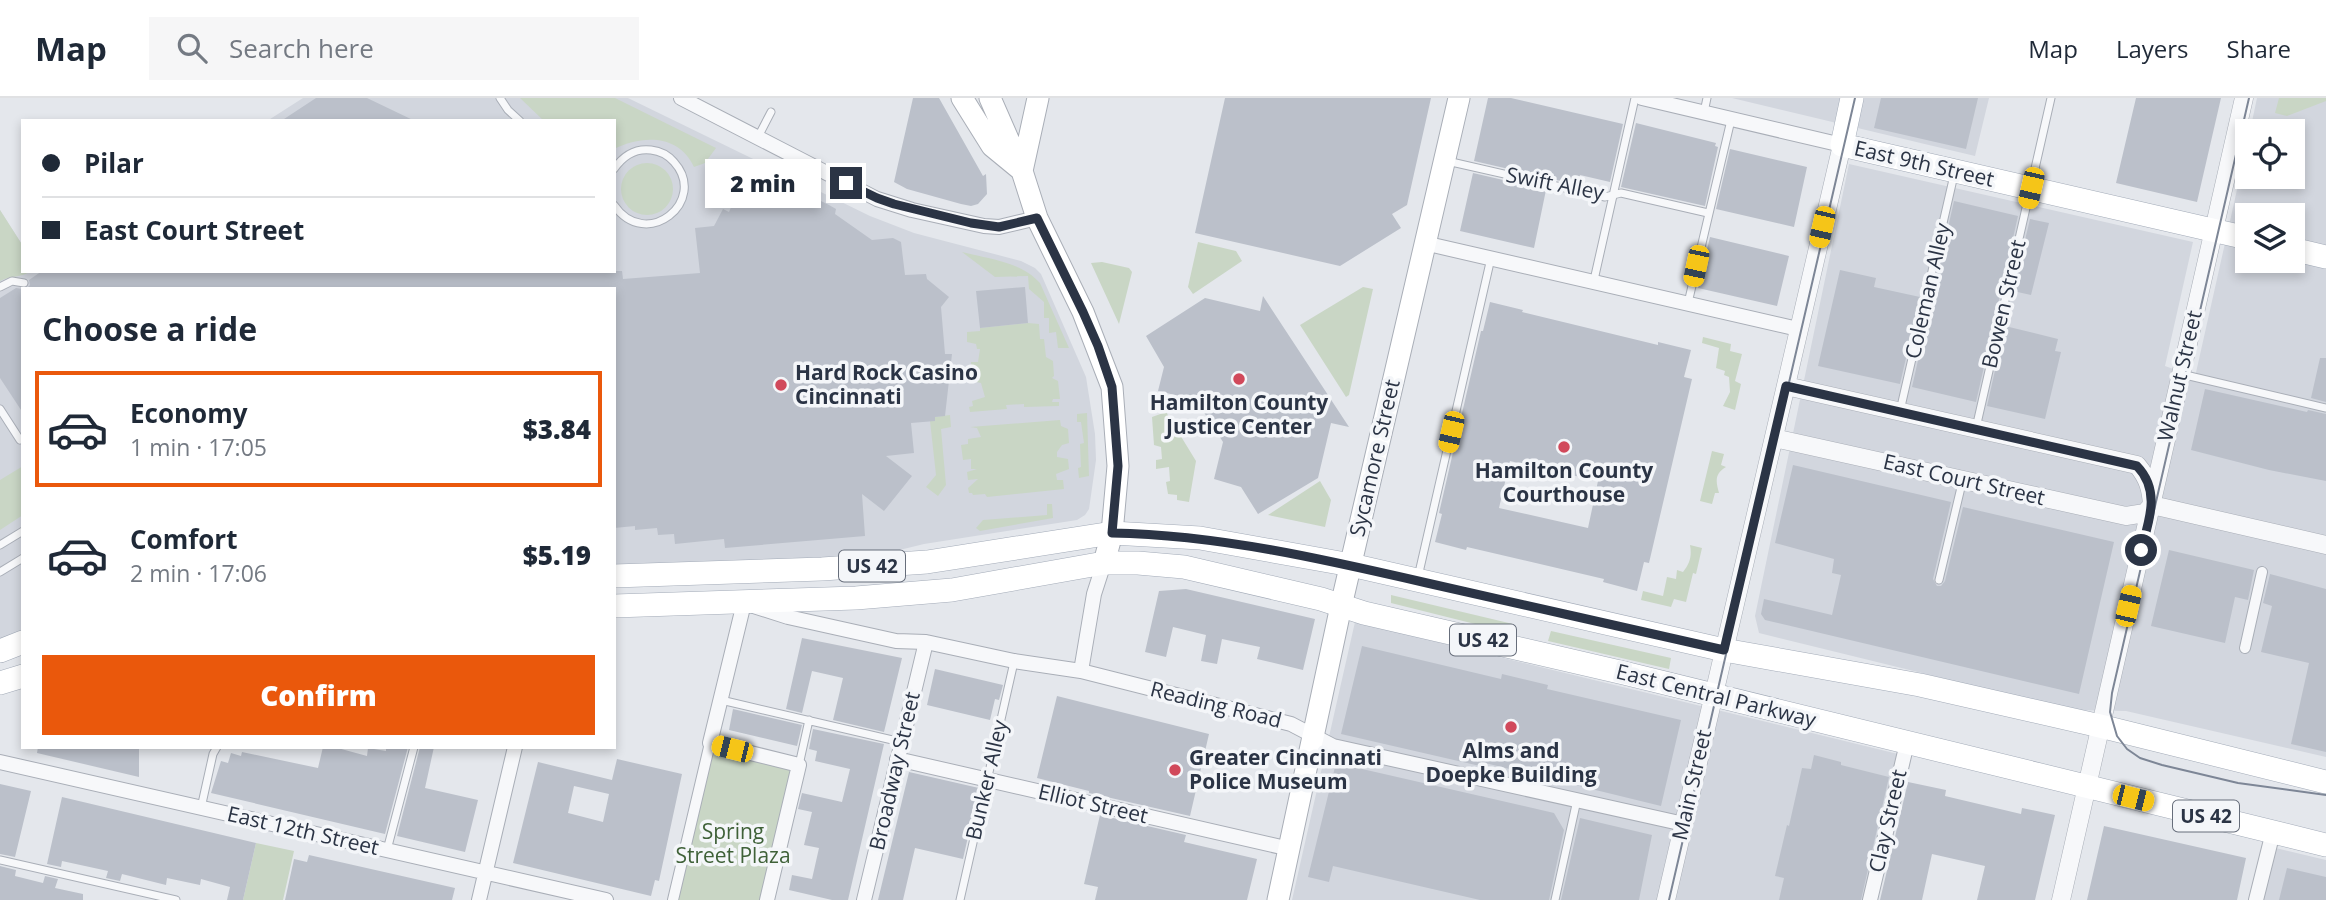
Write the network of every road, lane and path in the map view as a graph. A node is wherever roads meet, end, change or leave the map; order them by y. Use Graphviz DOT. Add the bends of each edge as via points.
graph roads {
  1 [pos="500,98"];
  2 [pos="681,98"];
  3 [pos="962,98"];
  4 [pos="990,98"];
  5 [pos="1038,98"];
  6 [pos="1458,98"];
  7 [pos="1635,98"];
  8 [pos="1642,98"];
  9 [pos="1852,98"];
  10 [pos="2051,98"];
  11 [pos="2244,98"];
  12 [pos="1705,105"];
  13 [pos="771,112"];
  14 [pos="518,119"];
  15 [pos="1731,120"];
  16 [pos="758,137"];
  17 [pos="1842,145"];
  18 [pos="1443,160"];
  19 [pos="616,166"];
  20 [pos="1021,171"];
  21 [pos="1955,171"];
  22 [pos="2031,188"];
  23 [pos="1614,195"];
  24 [pos="616,207"];
  25 [pos="1708,213"];
  26 [pos="1037,218"];
  27 [pos="2214,231"];
  28 [pos="2235,235"];
  29 [pos="1424,243"];
  30 [pos="2305,252"];
  31 [pos="1491,257"];
  32 [pos="2326,257"];
  33 [pos="1594,280"];
  34 [pos="24,283"];
  35 [pos="0,287"];
  36 [pos="1688,303"];
  37 [pos="1798,329"];
  38 [pos="2181,374"];
  39 [pos="1786,386"];
  40 [pos="2326,408"];
  41 [pos="0,409"];
  42 [pos="1900,411"];
  43 [pos="1976,428"];
  44 [pos="1773,438"];
  45 [pos="20,440"];
  46 [pos="1963,478"];
  47 [pos="2152,505"];
  48 [pos="21,532"];
  49 [pos="1112,533"];
  50 [pos="0,545"];
  51 [pos="2326,545"];
  52 [pos="21,559"];
  53 [pos="1104,563"];
  54 [pos="1351,565"];
  55 [pos="0,572"];
  56 [pos="2262,572"];
  57 [pos="616,576"];
  58 [pos="1418,580"];
  59 [pos="1938,580"];
  60 [pos="744,603"];
  61 [pos="1342,606"];
  62 [pos="616,607"];
  63 [pos="926,642"];
  64 [pos="21,643"];
  65 [pos="2245,648"];
  66 [pos="1724,650"];
  67 [pos="0,651"];
  68 [pos="1014,661"];
  69 [pos="1081,671"];
  70 [pos="21,677"];
  71 [pos="0,683"];
  72 [pos="1713,696"];
  73 [pos="720,700"];
  74 [pos="809,720"];
  75 [pos="2100,726"];
  76 [pos="1314,736"];
  77 [pos="901,742"];
  78 [pos="710,743"];
  79 [pos="1907,743"];
  80 [pos="216,749"];
  81 [pos="413,749"];
  82 [pos="515,749"];
  83 [pos="897,760"];
  84 [pos="0,762"];
  85 [pos="799,765"];
  86 [pos="987,780"];
  87 [pos="2326,782"];
  88 [pos="2087,787"];
  89 [pos="1577,800"];
  90 [pos="201,808"];
  91 [pos="1684,824"];
  92 [pos="2273,832"];
  93 [pos="2326,845"];
  94 [pos="1290,849"];
  95 [pos="387,850"];
  96 [pos="0,860"];
  97 [pos="486,873"];
  98 [pos="960,895"];
  99 [pos="176,900"];
  100 [pos="479,900"];
  101 [pos="606,900"];
  102 [pos="673,900"];
  103 [pos="767,900"];
  104 [pos="864,900"];
  105 [pos="1278,900"];
  106 [pos="1555,900"];
  107 [pos="1667,900"];
  108 [pos="1870,900"];
  109 [pos="2061,900"];
  110 [pos="2256,900"];
  1 -- 14 [label="lane"];
  2 -- 16 [label="street"];
  3 -- 20 [label="main road" via="992,146"];
  4 -- 20 [label="main road"];
  5 -- 20 [label="main road"];
  6 -- 18 [label="main road, Sycamore Street"];
  7 -- 23 [label="lane"];
  8 -- 12 [label="street, East 9th Street"];
  9 -- 17 [label="main road, Main Street"];
  10 -- 22 [label="lane, Bowen Street"];
  11 -- 27 [label="street, Walnut Street"];
  12 -- 15 [label="street, East 9th Street"];
  13 -- 16 [label="lane"];
  15 -- 17 [label="street, East 9th Street"];
  15 -- 25 [label="lane"];
  16 -- 26 [label="street" via="877,198 912,210 999,227"];
  17 -- 21 [label="main road, East 9th Street"];
  17 -- 37 [label="street, Main Street"];
  18 -- 23 [label="lane, Swift Alley" via="1605,197"];
  18 -- 29 [label="main road, Sycamore Street"];
  19 -- 24 [label="lane" via="634,152 659,151 678,167 684,191 673,213 652,224 629,220"];
  20 -- 26 [label="main road"];
  21 -- 22 [label="main road, East 9th Street"];
  21 -- 42 [label="lane, Coleman Alley"];
  22 -- 27 [label="main road, East 9th Street"];
  22 -- 43 [label="lane, Bowen Street"];
  23 -- 25 [label="lane, Swift Alley"];
  23 -- 33 [label="lane"];
  25 -- 36 [label="lane"];
  26 -- 49 [label="main road" via="1083,312 1112,387 1118,466"];
  27 -- 28 [label="main road, East 9th Street"];
  27 -- 38 [label="street, Walnut Street"];
  29 -- 31 [label="street"];
  29 -- 54 [label="main road, Sycamore Street"];
  30 -- 32 [label="main road"];
  31 -- 33 [label="street"];
  31 -- 58 [label="lane"];
  33 -- 36 [label="street"];
  34 -- 35 [label="lane" via="12,281"];
  36 -- 37 [label="street"];
  37 -- 39 [label="street, Main Street"];
  38 -- 40 [label="lane"];
  38 -- 47 [label="street, Walnut Street"];
  39 -- 42 [label="street"];
  39 -- 44 [label="street, Main Street"];
  41 -- 45 [label="lane"];
  42 -- 43 [label="street"];
  43 -- 47 [label="street" via="2137,466 2151,487"];
  44 -- 46 [label="street, East Court Street"];
  44 -- 66 [label="street, Main Street"];
  46 -- 47 [label="street, East Court Street" via="2126,516 2144,513"];
  46 -- 59 [label="lane"];
  47 -- 51 [label="street"];
  47 -- 75 [label="street, Walnut Street"];
  48 -- 50 [label="lane"];
  49 -- 53 [label="main road"];
  49 -- 54 [label="main road, US 42" via="1228,541"];
  49 -- 57 [label="main road, US 42" via="927,562"];
  52 -- 55 [label="lane"];
  53 -- 60 [label="main road, Reading Road / US 42" via="952,590"];
  53 -- 61 [label="main road, East Central Parkway / US 42" via="1184,567"];
  53 -- 69 [label="street"];
  54 -- 58 [label="main road, US 42"];
  54 -- 61 [label="main road, Sycamore Street"];
  56 -- 65 [label="street"];
  58 -- 66 [label="main road, US 42"];
  60 -- 62 [label="main road, Reading Road / US 42"];
  60 -- 63 [label="street, Reading Road" via="896,641"];
  60 -- 73 [label="street"];
  61 -- 72 [label="main road, East Central Parkway / US 42"];
  61 -- 76 [label="main road, Sycamore Street"];
  63 -- 68 [label="street, Reading Road"];
  63 -- 77 [label="street, Broadway Street"];
  64 -- 67 [label="main road"];
  66 -- 72 [label="street, Main Street"];
  66 -- 75 [label="main road, US 42" via="1920,685"];
  68 -- 69 [label="street, Reading Road"];
  68 -- 86 [label="lane, Bunker Alley"];
  69 -- 76 [label="street, Reading Road" via="1291,724"];
  70 -- 71 [label="main road"];
  72 -- 79 [label="main road, East Central Parkway / US 42"];
  72 -- 91 [label="street, Main Street"];
  73 -- 74 [label="lane"];
  73 -- 78 [label="street"];
  74 -- 77 [label="lane"];
  74 -- 85 [label="lane"];
  75 -- 87 [label="main road, US 42"];
  75 -- 88 [label="street, Walnut Street"];
  76 -- 89 [label="street, Reading Road" via="1333,746"];
  76 -- 94 [label="main road, Sycamore Street"];
  77 -- 83 [label="street, Broadway Street"];
  78 -- 85 [label="street"];
  78 -- 102 [label="street"];
  79 -- 88 [label="main road, East Central Parkway / US 42"];
  79 -- 108 [label="street, Clay Street"];
  80 -- 90 [label="lane"];
  81 -- 95 [label="lane"];
  82 -- 97 [label="street"];
  83 -- 86 [label="street, Elliot Street"];
  83 -- 104 [label="street, Broadway Street"];
  84 -- 90 [label="street, East 12th Street"];
  85 -- 103 [label="street"];
  86 -- 94 [label="street, Elliot Street"];
  86 -- 98 [label="lane, Bunker Alley"];
  88 -- 92 [label="main road, East Central Parkway / US 42"];
  88 -- 109 [label="street, Walnut Street"];
  89 -- 91 [label="street, Reading Road"];
  89 -- 106 [label="lane"];
  90 -- 95 [label="street, East 12th Street"];
  91 -- 107 [label="street, Main Street"];
  92 -- 93 [label="main road, East Central Parkway / US 42"];
  92 -- 110 [label="street"];
  94 -- 105 [label="main road, Sycamore Street"];
  95 -- 97 [label="street, East 12th Street"];
  96 -- 99 [label="lane"];
  97 -- 100 [label="street"];
  97 -- 101 [label="street, East 12th Street"];
}
